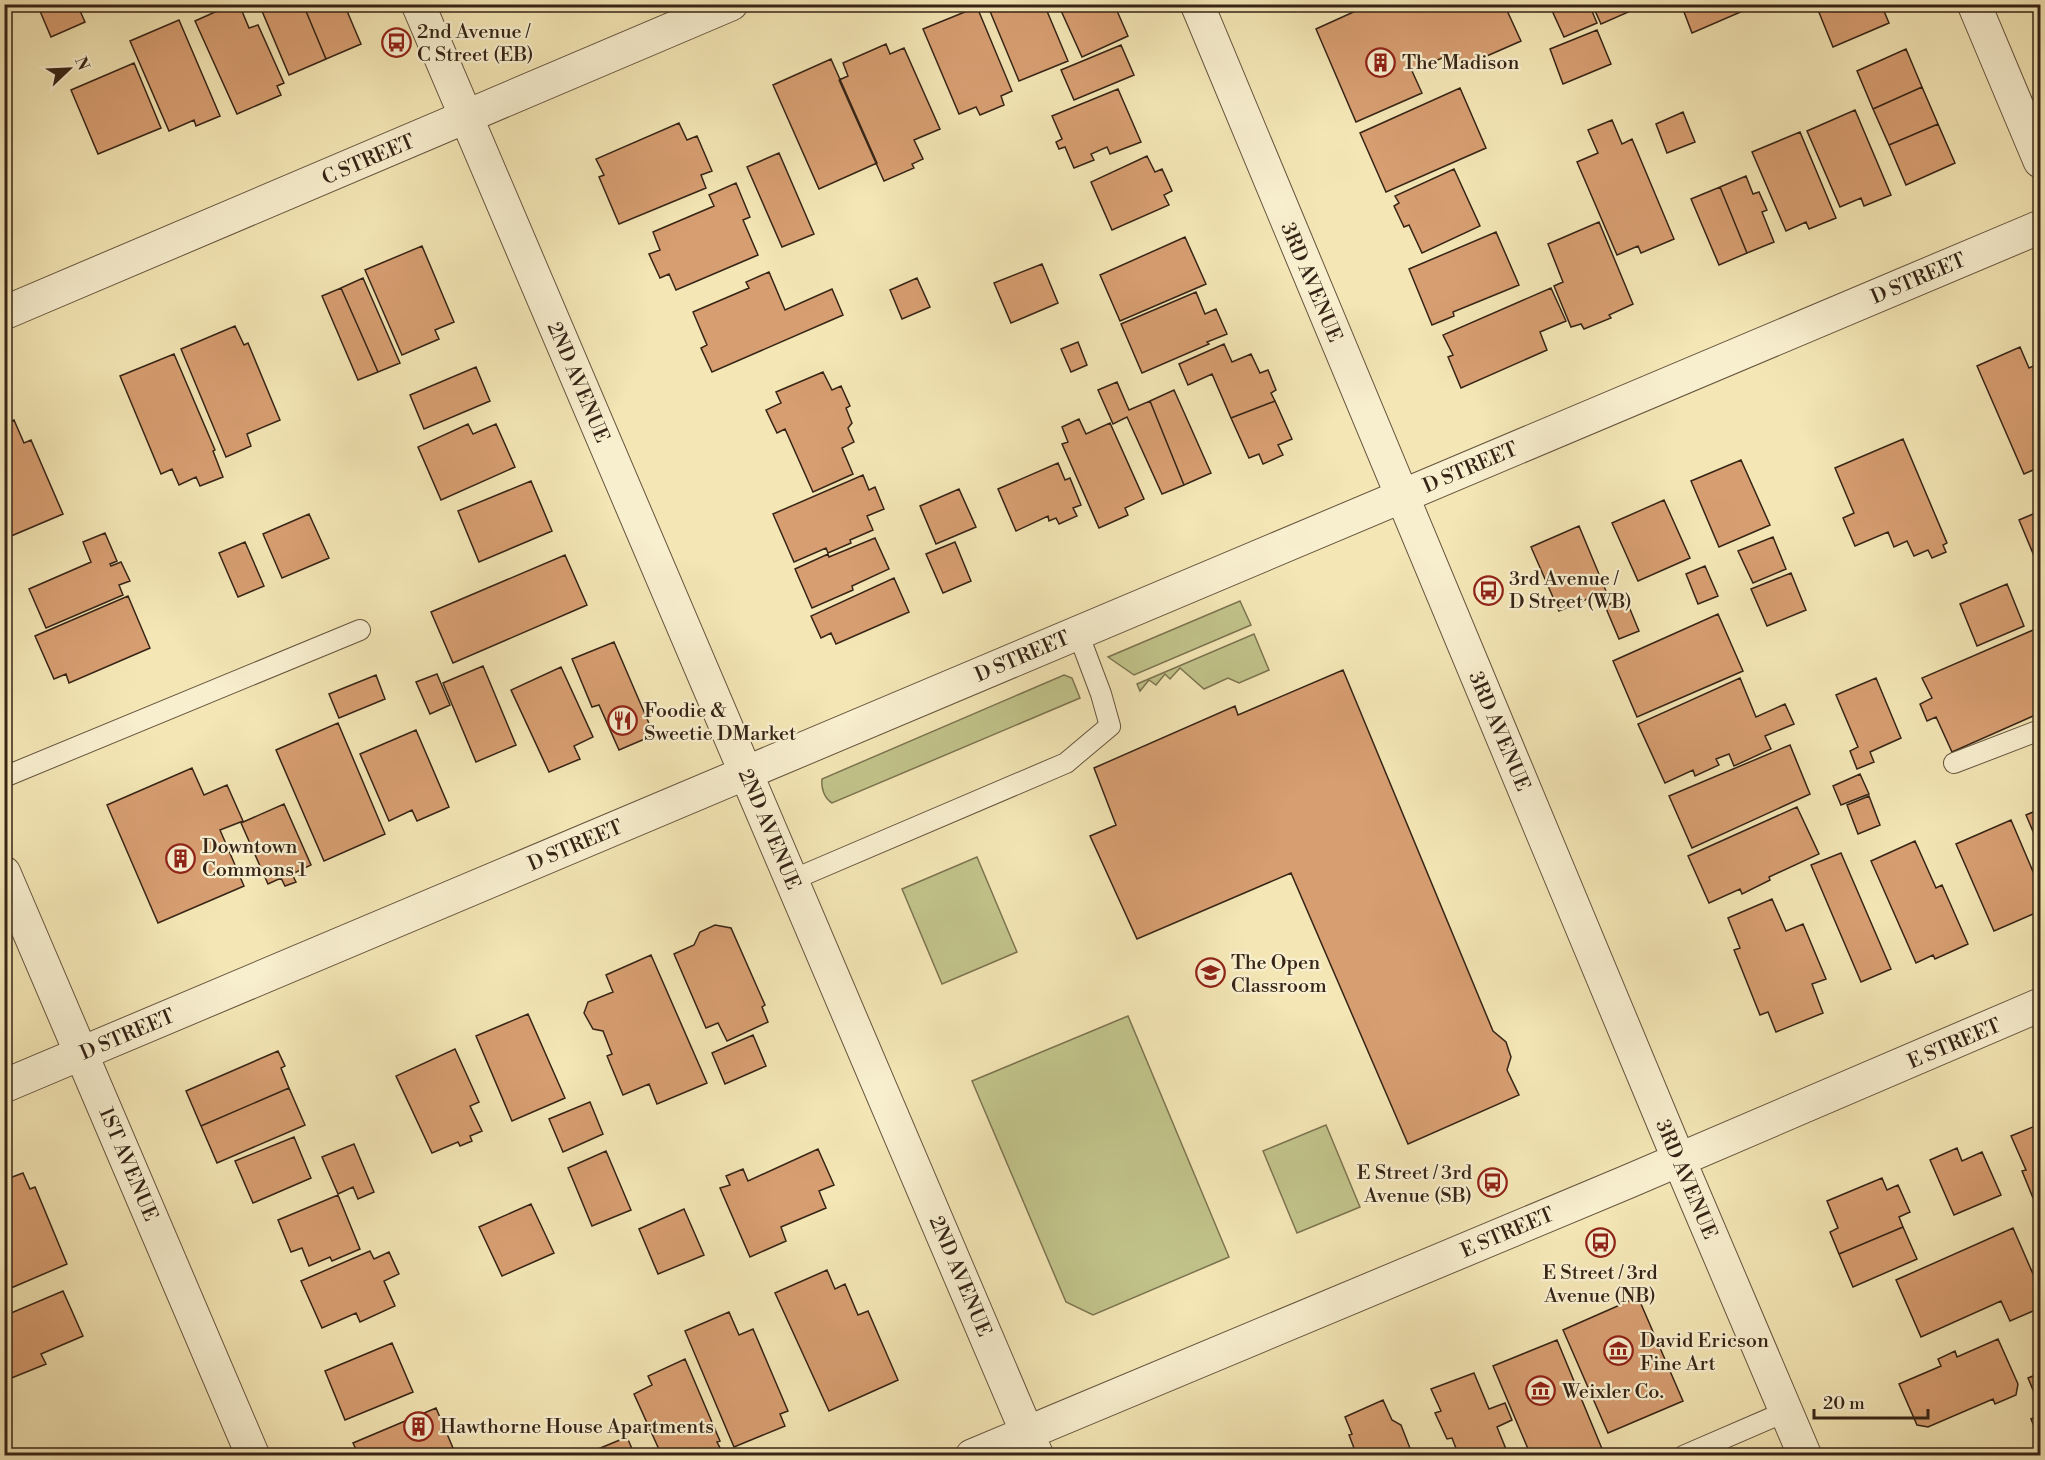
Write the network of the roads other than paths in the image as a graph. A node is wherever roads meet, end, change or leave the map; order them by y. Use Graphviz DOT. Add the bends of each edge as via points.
graph roads {
  1 [pos="418,4"];
  2 [pos="731,4"];
  3 [pos="1197,4"];
  4 [pos="1974,4"];
  5 [pos="466,117"];
  6 [pos="2040,161"];
  7 [pos="2040,227"];
  8 [pos="4,313"];
  9 [pos="1401,496"];
  10 [pos="360,630"];
  11 [pos="1077,633"];
  12 [pos="2040,730"];
  13 [pos="1954,763"];
  14 [pos="746,772"];
  15 [pos="4,777"];
  16 [pos="4,873"];
  17 [pos="792,880"];
  18 [pos="2040,1005"];
  19 [pos="81,1053"];
  20 [pos="4,1086"];
  21 [pos="1678,1160"];
  22 [pos="1787,1412"];
  23 [pos="1032,1443"];
  24 [pos="252,1455"];
  25 [pos="972,1455"];
  26 [pos="1683,1455"];
  27 [pos="1805,1455"];
  1 -- 5 [label="street, 2ND AVENUE"];
  2 -- 5 [label="street, C STREET"];
  3 -- 9 [label="street, 3RD AVENUE"];
  4 -- 6 [label="street"];
  5 -- 8 [label="street, C STREET"];
  5 -- 14 [label="street, 2ND AVENUE"];
  7 -- 9 [label="street, D STREET"];
  9 -- 11 [label="street, D STREET"];
  9 -- 21 [label="street, 3RD AVENUE"];
  10 -- 15 [label="lane"];
  11 -- 14 [label="street, D STREET"];
  11 -- 17 [label="lane" via="1110,726 1066,763"];
  12 -- 13 [label="lane"];
  14 -- 17 [label="street, 2ND AVENUE"];
  14 -- 19 [label="street, D STREET"];
  16 -- 19 [label="street, 1ST AVENUE"];
  17 -- 23 [label="street, 2ND AVENUE"];
  18 -- 21 [label="street, E STREET"];
  19 -- 20 [label="street, D STREET"];
  19 -- 24 [label="street, 1ST AVENUE"];
  21 -- 22 [label="street, 3RD AVENUE"];
  21 -- 23 [label="street, E STREET"];
  22 -- 26 [label="lane"];
  22 -- 27 [label="street, 3RD AVENUE"];
  23 -- 25 [label="street, E STREET"];
}
